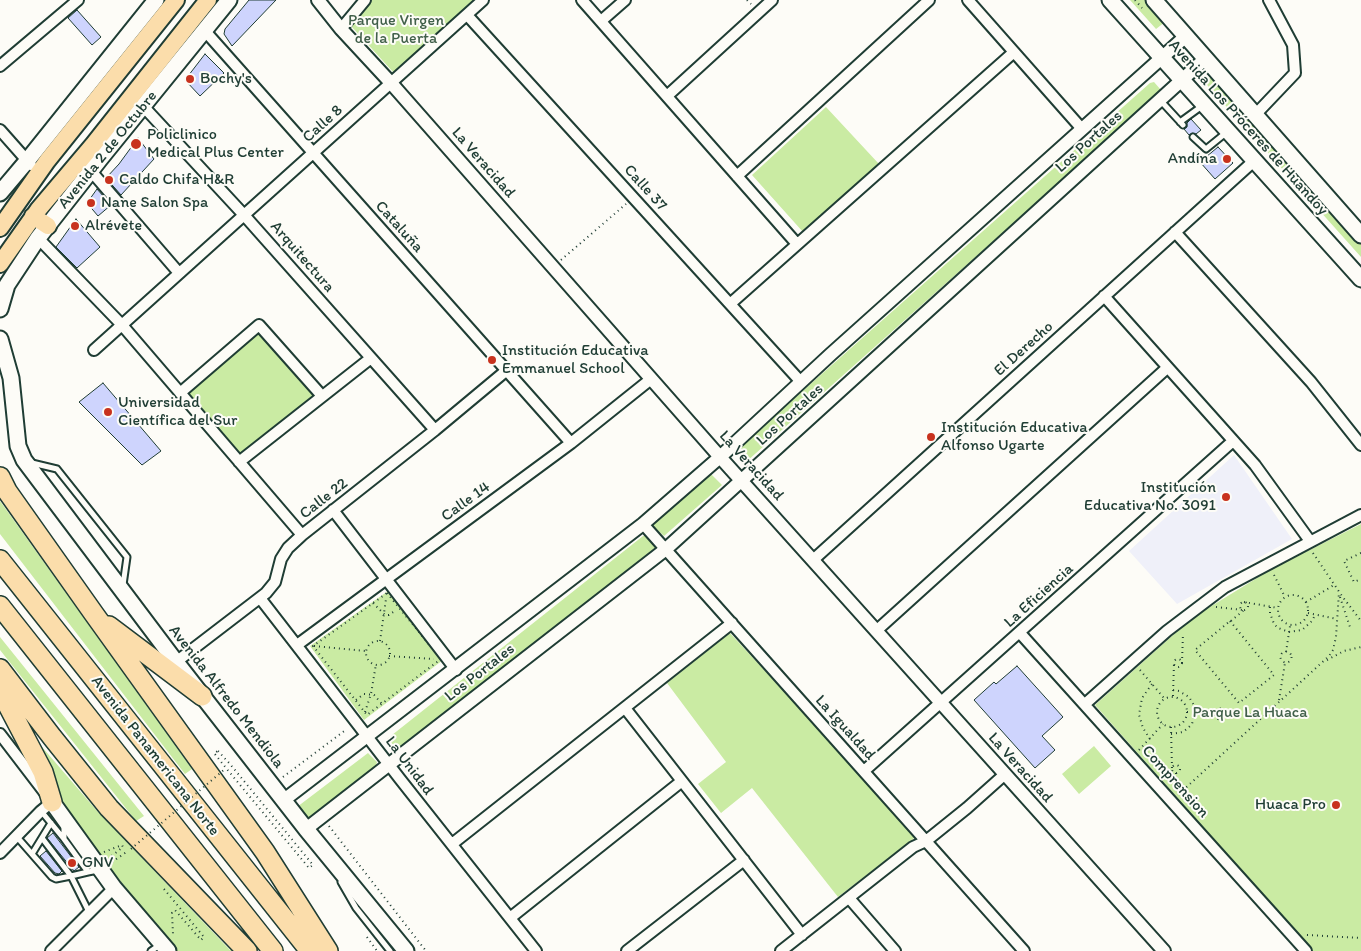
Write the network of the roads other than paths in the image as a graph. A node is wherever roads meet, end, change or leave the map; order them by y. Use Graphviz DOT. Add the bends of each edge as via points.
graph roads {
  1 [pos="78,0"];
  2 [pos="156,0"];
  3 [pos="176,0"];
  4 [pos="208,0"];
  5 [pos="230,0"];
  6 [pos="318,0"];
  7 [pos="365,0"];
  8 [pos="483,0"];
  9 [pos="582,0"];
  10 [pos="625,0"];
  11 [pos="772,0"];
  12 [pos="929,0"];
  13 [pos="968,0"];
  14 [pos="1110,0"];
  15 [pos="1154,0"];
  16 [pos="1270,0"];
  17 [pos="467,15"];
  18 [pos="601,21"];
  19 [pos="342,29"];
  20 [pos="205,31"];
  21 [pos="1186,36"];
  22 [pos="1014,52"];
  23 [pos="1162,58"];
  24 [pos="1206,58"];
  25 [pos="0,66"];
  26 [pos="1182,80"];
  27 [pos="391,83"];
  28 [pos="667,96"];
  29 [pos="1160,100"];
  30 [pos="1204,104"];
  31 [pos="143,106"];
  32 [pos="1256,114"];
  33 [pos="1082,129"];
  34 [pos="0,130"];
  35 [pos="1228,131"];
  36 [pos="1193,137"];
  37 [pos="313,153"];
  38 [pos="1255,160"];
  39 [pos="33,167"];
  40 [pos="91,171"];
  41 [pos="737,176"];
  42 [pos="0,193"];
  43 [pos="244,215"];
  44 [pos="33,216"];
  45 [pos="0,228"];
  46 [pos="43,232"];
  47 [pos="1175,232"];
  48 [pos="1361,235"];
  49 [pos="797,244"];
  50 [pos="0,264"];
  51 [pos="179,273"];
  52 [pos="1361,279"];
  53 [pos="1104,296"];
  54 [pos="730,304"];
  55 [pos="0,309"];
  56 [pos="122,325"];
  57 [pos="0,339"];
  58 [pos="94,350"];
  59 [pos="371,358"];
  60 [pos="1167,368"];
  61 [pos="507,370"];
  62 [pos="651,379"];
  63 [pos="801,382"];
  64 [pos="180,393"];
  65 [pos="322,396"];
  66 [pos="435,430"];
  67 [pos="1233,441"];
  68 [pos="571,443"];
  69 [pos="1361,445"];
  70 [pos="720,457"];
  71 [pos="24,460"];
  72 [pos="238,462"];
  73 [pos="0,478"];
  74 [pos="742,480"];
  75 [pos="333,510"];
  76 [pos="1361,515"];
  77 [pos="644,524"];
  78 [pos="302,535"];
  79 [pos="1310,541"];
  80 [pos="666,549"];
  81 [pos="0,560"];
  82 [pos="813,560"];
  83 [pos="386,579"];
  84 [pos="123,590"];
  85 [pos="260,598"];
  86 [pos="0,606"];
  87 [pos="94,614"];
  88 [pos="732,623"];
  89 [pos="876,631"];
  90 [pos="1020,634"];
  91 [pos="297,645"];
  92 [pos="176,662"];
  93 [pos="0,669"];
  94 [pos="456,670"];
  95 [pos="0,690"];
  96 [pos="202,696"];
  97 [pos="941,704"];
  98 [pos="1085,704"];
  99 [pos="625,708"];
  100 [pos="0,734"];
  101 [pos="368,737"];
  102 [pos="388,764"];
  103 [pos="864,771"];
  104 [pos="1004,774"];
  105 [pos="682,781"];
  106 [pos="284,800"];
  107 [pos="47,806"];
  108 [pos="57,821"];
  109 [pos="306,829"];
  110 [pos="17,837"];
  111 [pos="42,838"];
  112 [pos="64,839"];
  113 [pos="926,841"];
  114 [pos="452,844"];
  115 [pos="323,848"];
  116 [pos="0,853"];
  117 [pos="32,854"];
  118 [pos="744,860"];
  119 [pos="96,865"];
  120 [pos="71,876"];
  121 [pos="114,888"];
  122 [pos="849,898"];
  123 [pos="89,912"];
  124 [pos="510,918"];
  125 [pos="802,935"];
  126 [pos="163,946"];
  127 [pos="51,951"];
  128 [pos="247,951"];
  129 [pos="273,951"];
  130 [pos="310,951"];
  131 [pos="328,951"];
  132 [pos="390,951"];
  133 [pos="406,951"];
  134 [pos="536,951"];
  135 [pos="627,951"];
  136 [pos="781,951"];
  137 [pos="894,951"];
  138 [pos="1024,951"];
  139 [pos="1164,951"];
  140 [pos="1306,951"];
  1 -- 25 [label="street"];
  2 -- 39 [label="main road"];
  3 -- 39 [label="main road"];
  4 -- 44 [label="main road, Avenida 2 de Octubre"];
  5 -- 20 [label="main road, Avenida 2 de Octubre"];
  6 -- 19 [label="street, La Veracidad"];
  7 -- 19 [label="street"];
  8 -- 17 [label="street, Calle 8"];
  9 -- 18 [label="street"];
  10 -- 18 [label="street"];
  11 -- 28 [label="street"];
  12 -- 41 [label="street"];
  13 -- 22 [label="street"];
  14 -- 23 [label="main road, Avenida Los Próceres de Huandoy"];
  15 -- 21 [label="main road, Avenida Los Próceres de Huandoy"];
  16 -- 32 [label="street" via="1293,46 1295,73"];
  17 -- 27 [label="street, Calle 8"];
  17 -- 54 [label="street, Calle 37"];
  18 -- 28 [label="street"];
  19 -- 27 [label="street, La Veracidad"];
  20 -- 31 [label="main road, Avenida 2 de Octubre"];
  20 -- 37 [label="street, Cataluña"];
  21 -- 23 [label="street, Los Portales"];
  21 -- 24 [label="main road, Avenida Los Próceres de Huandoy"];
  22 -- 33 [label="street"];
  22 -- 49 [label="street"];
  23 -- 26 [label="main road, Avenida Los Próceres de Huandoy"];
  23 -- 33 [label="street, Los Portales"];
  24 -- 26 [label="street, Los Portales"];
  24 -- 32 [label="main road, Avenida Los Próceres de Huandoy"];
  26 -- 29 [label="street, Los Portales"];
  26 -- 30 [label="main road, Avenida Los Próceres de Huandoy"];
  27 -- 37 [label="street, Calle 8"];
  27 -- 62 [label="street, La Veracidad"];
  28 -- 41 [label="street"];
  29 -- 30 [label="lane" via="1182,124"];
  29 -- 74 [label="street, Los Portales"];
  30 -- 35 [label="main road, Avenida Los Próceres de Huandoy"];
  31 -- 40 [label="main road, Avenida 2 de Octubre"];
  31 -- 43 [label="street, Arquitectura"];
  32 -- 48 [label="main road, Avenida Los Próceres de Huandoy"];
  33 -- 63 [label="street, Los Portales"];
  34 -- 39 [label="street"];
  35 -- 36 [label="lane" via="1206,148"];
  35 -- 38 [label="main road, Avenida Los Próceres de Huandoy"];
  37 -- 43 [label="street, Calle 8"];
  37 -- 61 [label="street, Cataluña"];
  38 -- 47 [label="street, El Derecho"];
  38 -- 52 [label="main road, Avenida Los Próceres de Huandoy"];
  39 -- 42 [label="main road" via="11,180"];
  39 -- 45 [label="main road"];
  40 -- 46 [label="main road, Avenida 2 de Octubre"];
  40 -- 51 [label="street"];
  41 -- 49 [label="street"];
  43 -- 51 [label="street, Calle 8"];
  43 -- 59 [label="street, Arquitectura"];
  44 -- 46 [label="main road"];
  44 -- 50 [label="main road, Avenida 2 de Octubre"];
  46 -- 55 [label="main road, Avenida 2 de Octubre" via="7,285"];
  46 -- 56 [label="street"];
  47 -- 53 [label="street, El Derecho"];
  47 -- 69 [label="street" via="1312,382"];
  49 -- 54 [label="street"];
  51 -- 56 [label="street, Calle 8"];
  53 -- 60 [label="street"];
  53 -- 82 [label="street, El Derecho"];
  54 -- 63 [label="street, Calle 37"];
  56 -- 58 [label="street, Calle 8"];
  56 -- 64 [label="street"];
  57 -- 71 [label="main road" via="11,378 18,446"];
  59 -- 65 [label="street"];
  59 -- 66 [label="street, Arquitectura"];
  60 -- 67 [label="street"];
  60 -- 89 [label="street"];
  61 -- 66 [label="street, Calle 22"];
  61 -- 68 [label="street, Cataluña"];
  62 -- 68 [label="street, Calle 14"];
  62 -- 70 [label="street, La Veracidad"];
  63 -- 70 [label="street, Los Portales"];
  64 -- 65 [label="street" via="259,325"];
  64 -- 72 [label="street"];
  65 -- 72 [label="street"];
  66 -- 75 [label="street, Calle 22"];
  67 -- 79 [label="street" via="1255,465"];
  67 -- 90 [label="street, La Eficiencia"];
  68 -- 83 [label="street, Calle 14"];
  70 -- 74 [label="street, La Veracidad"];
  70 -- 77 [label="street, Los Portales"];
  71 -- 84 [label="main road, Avenida Alfredo Mendiola"];
  71 -- 84 [label="lane" via="57,470 127,557"];
  72 -- 78 [label="street"];
  73 -- 87 [label="highway"];
  74 -- 80 [label="street, Los Portales"];
  74 -- 82 [label="street, La Veracidad"];
  75 -- 78 [label="street, Calle 22"];
  75 -- 83 [label="street"];
  76 -- 79 [label="street"];
  77 -- 80 [label="street, La Igualdad"];
  77 -- 94 [label="street, Los Portales"];
  78 -- 85 [label="street, Calle 22" via="288,548 281,559 275,582"];
  79 -- 98 [label="street" via="1225,587 1198,606"];
  80 -- 88 [label="street, La Igualdad"];
  80 -- 102 [label="street, Los Portales"];
  81 -- 130 [label="highway, Avenida Panamericana Norte"];
  82 -- 89 [label="street, La Veracidad"];
  83 -- 91 [label="street, Calle 14"];
  83 -- 94 [label="street"];
  84 -- 92 [label="main road, Avenida Alfredo Mendiola"];
  85 -- 91 [label="street, La Unidad"];
  85 -- 92 [label="street, Calle 22"];
  86 -- 129 [label="highway, Avenida Panamericana Norte"];
  87 -- 96 [label="highway"];
  87 -- 131 [label="highway" via="265,852"];
  88 -- 99 [label="street"];
  88 -- 103 [label="street, La Igualdad"];
  89 -- 97 [label="street, La Veracidad"];
  90 -- 97 [label="street, La Eficiencia"];
  90 -- 98 [label="street, Comprension"];
  91 -- 101 [label="street, La Unidad"];
  92 -- 96 [label="main road, Avenida Alfredo Mendiola"];
  93 -- 128 [label="highway" via="109,808"];
  94 -- 101 [label="street, Los Portales"];
  95 -- 107 [label="highway" via="43,772"];
  96 -- 106 [label="main road, Avenida Alfredo Mendiola"];
  97 -- 103 [label="street, La Eficiencia"];
  97 -- 104 [label="street, La Veracidad"];
  98 -- 140 [label="street, Comprension"];
  99 -- 105 [label="street"];
  99 -- 114 [label="street"];
  100 -- 107 [label="street"];
  101 -- 102 [label="street, La Unidad"];
  101 -- 106 [label="street, Los Portales"];
  102 -- 109 [label="street, Los Portales"];
  102 -- 114 [label="street, La Unidad"];
  103 -- 113 [label="street, La Igualdad"];
  104 -- 113 [label="street"];
  104 -- 139 [label="street, La Veracidad"];
  105 -- 118 [label="street"];
  105 -- 124 [label="street"];
  106 -- 109 [label="main road, Avenida Alfredo Mendiola"];
  107 -- 108 [label="main road"];
  107 -- 110 [label="street"];
  108 -- 111 [label="lane"];
  108 -- 112 [label="lane"];
  108 -- 112 [label="lane"];
  108 -- 119 [label="main road"];
  109 -- 115 [label="main road, Avenida Alfredo Mendiola"];
  110 -- 116 [label="street"];
  110 -- 117 [label="lane"];
  111 -- 117 [label="lane"];
  111 -- 120 [label="lane"];
  112 -- 119 [label="lane"];
  113 -- 122 [label="street" via="913,847"];
  113 -- 138 [label="street, La Igualdad"];
  114 -- 124 [label="street, La Unidad"];
  115 -- 132 [label="lane" via="356,908"];
  115 -- 133 [label="main road, Avenida Alfredo Mendiola"];
  117 -- 120 [label="lane" via="52,877"];
  118 -- 125 [label="street"];
  118 -- 135 [label="street"];
  119 -- 120 [label="lane"];
  119 -- 121 [label="main road"];
  120 -- 123 [label="lane"];
  121 -- 123 [label="street"];
  121 -- 126 [label="main road"];
  122 -- 125 [label="street"];
  122 -- 137 [label="street"];
  123 -- 127 [label="street"];
  124 -- 134 [label="street, La Unidad"];
  125 -- 136 [label="street"];
}
